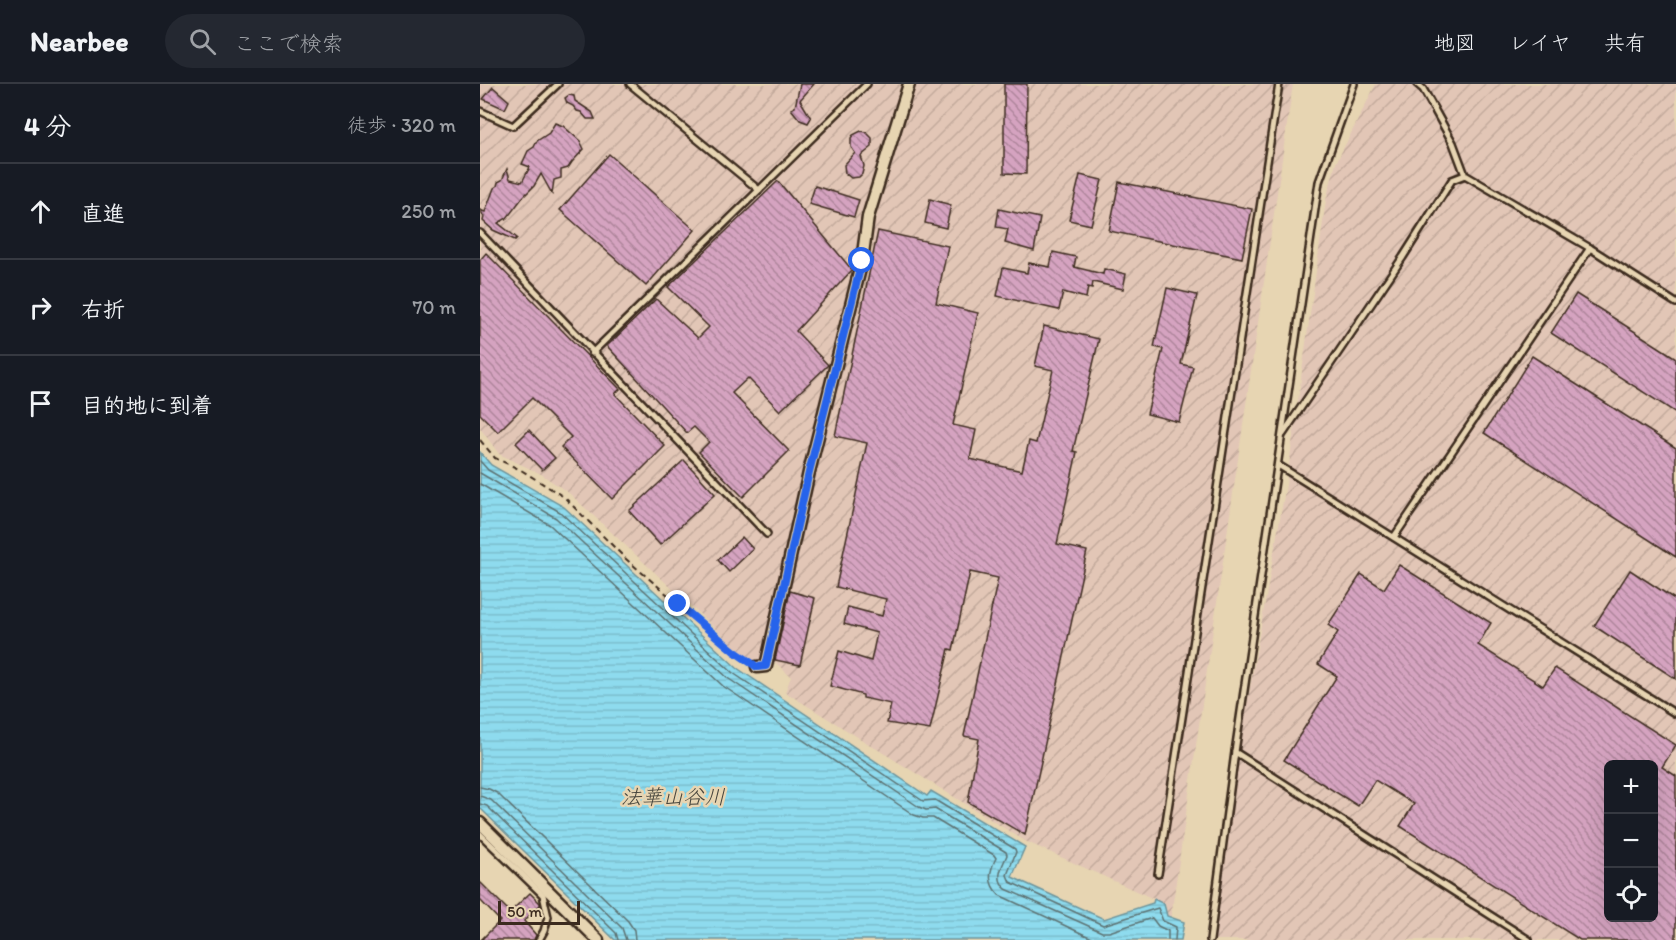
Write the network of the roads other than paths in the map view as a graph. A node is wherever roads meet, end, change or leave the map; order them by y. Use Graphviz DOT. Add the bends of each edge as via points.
graph roads {
  1 [pos="558,84"];
  2 [pos="630,84"];
  3 [pos="867,84"];
  4 [pos="909,84"];
  5 [pos="1280,84"];
  6 [pos="1354,84"];
  7 [pos="1417,84"];
  8 [pos="480,111"];
  9 [pos="1465,175"];
  10 [pos="759,190"];
  11 [pos="480,233"];
  12 [pos="1590,248"];
  13 [pos="1676,303"];
  14 [pos="592,353"];
  15 [pos="1282,436"];
  16 [pos="1278,465"];
  17 [pos="767,534"];
  18 [pos="1394,537"];
  19 [pos="757,667"];
  20 [pos="1676,714"];
  21 [pos="1235,752"];
  22 [pos="480,823"];
  23 [pos="480,834"];
  24 [pos="1158,874"];
  25 [pos="539,940"];
  26 [pos="598,940"];
  27 [pos="1210,940"];
  28 [pos="1529,940"];
  1 -- 8 [label="lane" via="513,126"];
  2 -- 10 [label="lane"];
  3 -- 10 [label="lane"];
  4 -- 19 [label="street" via="868,218 862,261 766,666"];
  5 -- 24 [label="lane"];
  6 -- 15 [label="lane" via="1319,182"];
  7 -- 9 [label="lane" via="1453,143"];
  9 -- 12 [label="lane"];
  9 -- 15 [label="lane" via="1452,180"];
  10 -- 14 [label="lane"];
  11 -- 14 [label="lane"];
  12 -- 13 [label="lane"];
  12 -- 18 [label="lane"];
  14 -- 17 [label="lane"];
  15 -- 16 [label="lane"];
  16 -- 18 [label="lane"];
  16 -- 21 [label="lane"];
  18 -- 20 [label="lane"];
  21 -- 27 [label="lane"];
  21 -- 28 [label="lane"];
  22 -- 26 [label="street"];
  23 -- 25 [label="lane" via="543,895 548,917"];
}
